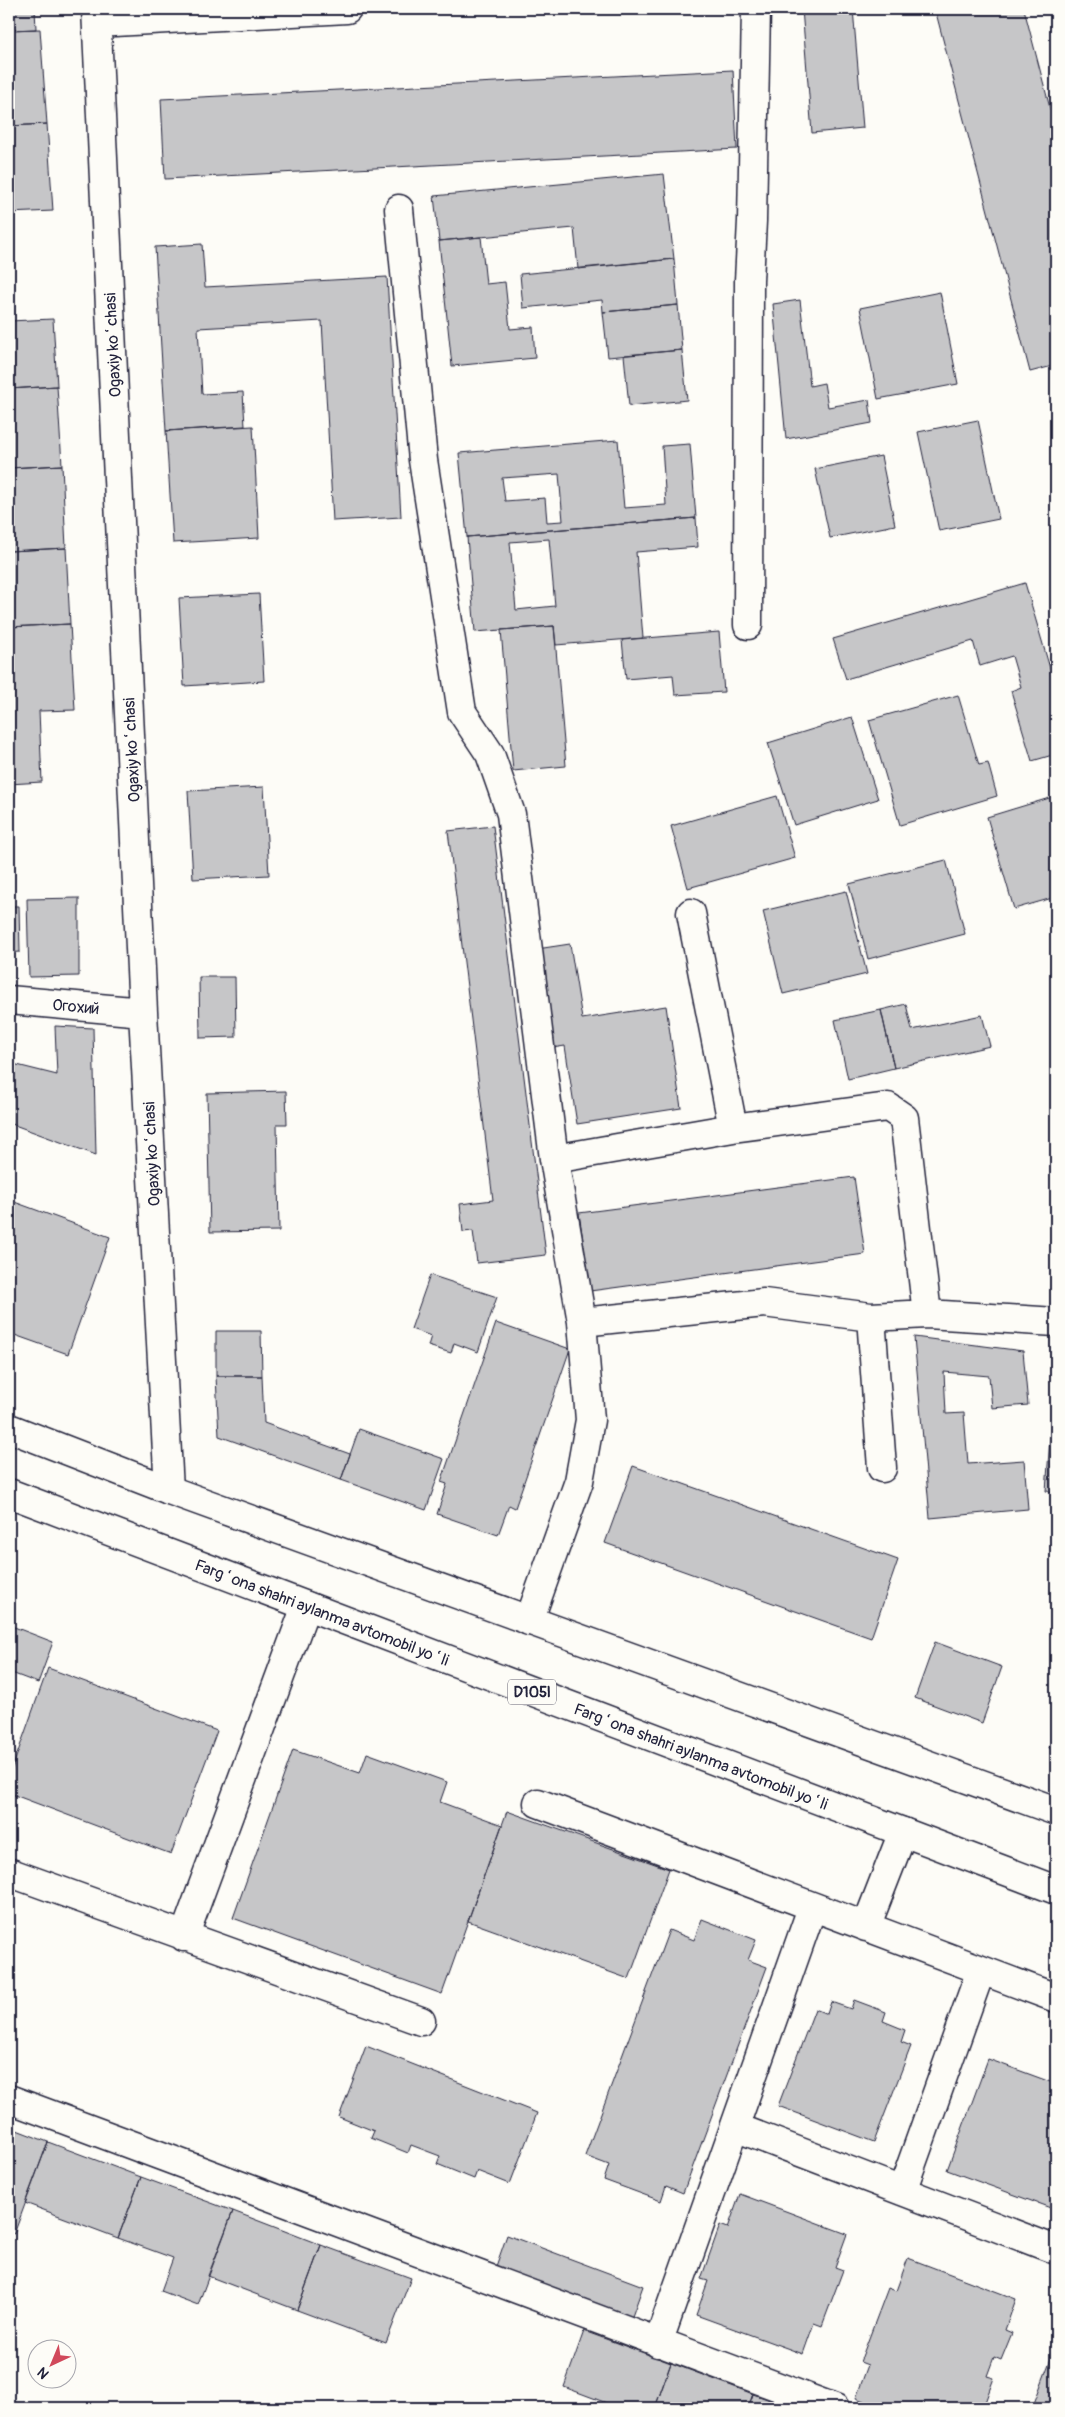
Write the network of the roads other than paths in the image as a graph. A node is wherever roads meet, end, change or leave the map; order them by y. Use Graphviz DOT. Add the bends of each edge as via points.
graph roads {
  1 [pos="347,9"];
  2 [pos="756,9"];
  3 [pos="96,16"];
  4 [pos="399,209"];
  5 [pos="748,625"];
  6 [pos="691,913"];
  7 [pos="9,1000"];
  8 [pos="143,1012"];
  9 [pos="733,1128"];
  10 [pos="554,1159"];
  11 [pos="927,1314"];
  12 [pos="871,1317"];
  13 [pos="582,1322"];
  14 [pos="1056,1322"];
  15 [pos="9,1428"];
  16 [pos="882,1468"];
  17 [pos="169,1490"];
  18 [pos="9,1493"];
  19 [pos="306,1606"];
  20 [pos="529,1621"];
  21 [pos="538,1804"];
  22 [pos="1056,1812"];
  23 [pos="903,1832"];
  24 [pos="9,1876"];
  25 [pos="1056,1890"];
  26 [pos="812,1908"];
  27 [pos="866,1927"];
  28 [pos="184,1937"];
  29 [pos="981,1970"];
  30 [pos="1056,1998"];
  31 [pos="420,2022"];
  32 [pos="9,2099"];
  33 [pos="735,2127"];
  34 [pos="902,2191"];
  35 [pos="1056,2250"];
  36 [pos="658,2343"];
  37 [pos="835,2408"];
  1 -- 3 [label="main road"];
  2 -- 5 [label="main road" via="749,281"];
  3 -- 8 [label="main road, Ogaxiy koʻchasi"];
  4 -- 10 [label="main road" via="423,460 462,712 490,754 511,814"];
  6 -- 9 [label="main road"];
  7 -- 8 [label="main road, Огохий"];
  8 -- 17 [label="main road, Ogaxiy koʻchasi"];
  9 -- 10 [label="main road"];
  9 -- 11 [label="main road" via="888,1106 904,1118"];
  10 -- 13 [label="main road"];
  11 -- 12 [label="main road"];
  11 -- 14 [label="main road"];
  12 -- 13 [label="main road" via="764,1303"];
  12 -- 16 [label="main road"];
  13 -- 20 [label="main road" via="590,1420 579,1481"];
  15 -- 17 [label="main road"];
  17 -- 20 [label="main road"];
  18 -- 19 [label="main road, Fargʻona shahri aylanma avtomobil yoʻli / D105l"];
  19 -- 23 [label="main road, Fargʻona shahri aylanma avtomobil yoʻli / D105l"];
  19 -- 28 [label="main road"];
  20 -- 22 [label="main road"];
  21 -- 26 [label="main road"];
  23 -- 25 [label="main road, Fargʻona shahri aylanma avtomobil yoʻli / D105l"];
  23 -- 27 [label="main road"];
  24 -- 28 [label="main road" via="11,1873"];
  26 -- 27 [label="main road"];
  26 -- 33 [label="main road"];
  27 -- 29 [label="main road"];
  28 -- 31 [label="main road"];
  29 -- 30 [label="main road"];
  29 -- 34 [label="main road"];
  32 -- 36 [label="main road"];
  33 -- 34 [label="main road"];
  33 -- 36 [label="main road"];
  34 -- 35 [label="main road"];
  36 -- 37 [label="main road"];
}
